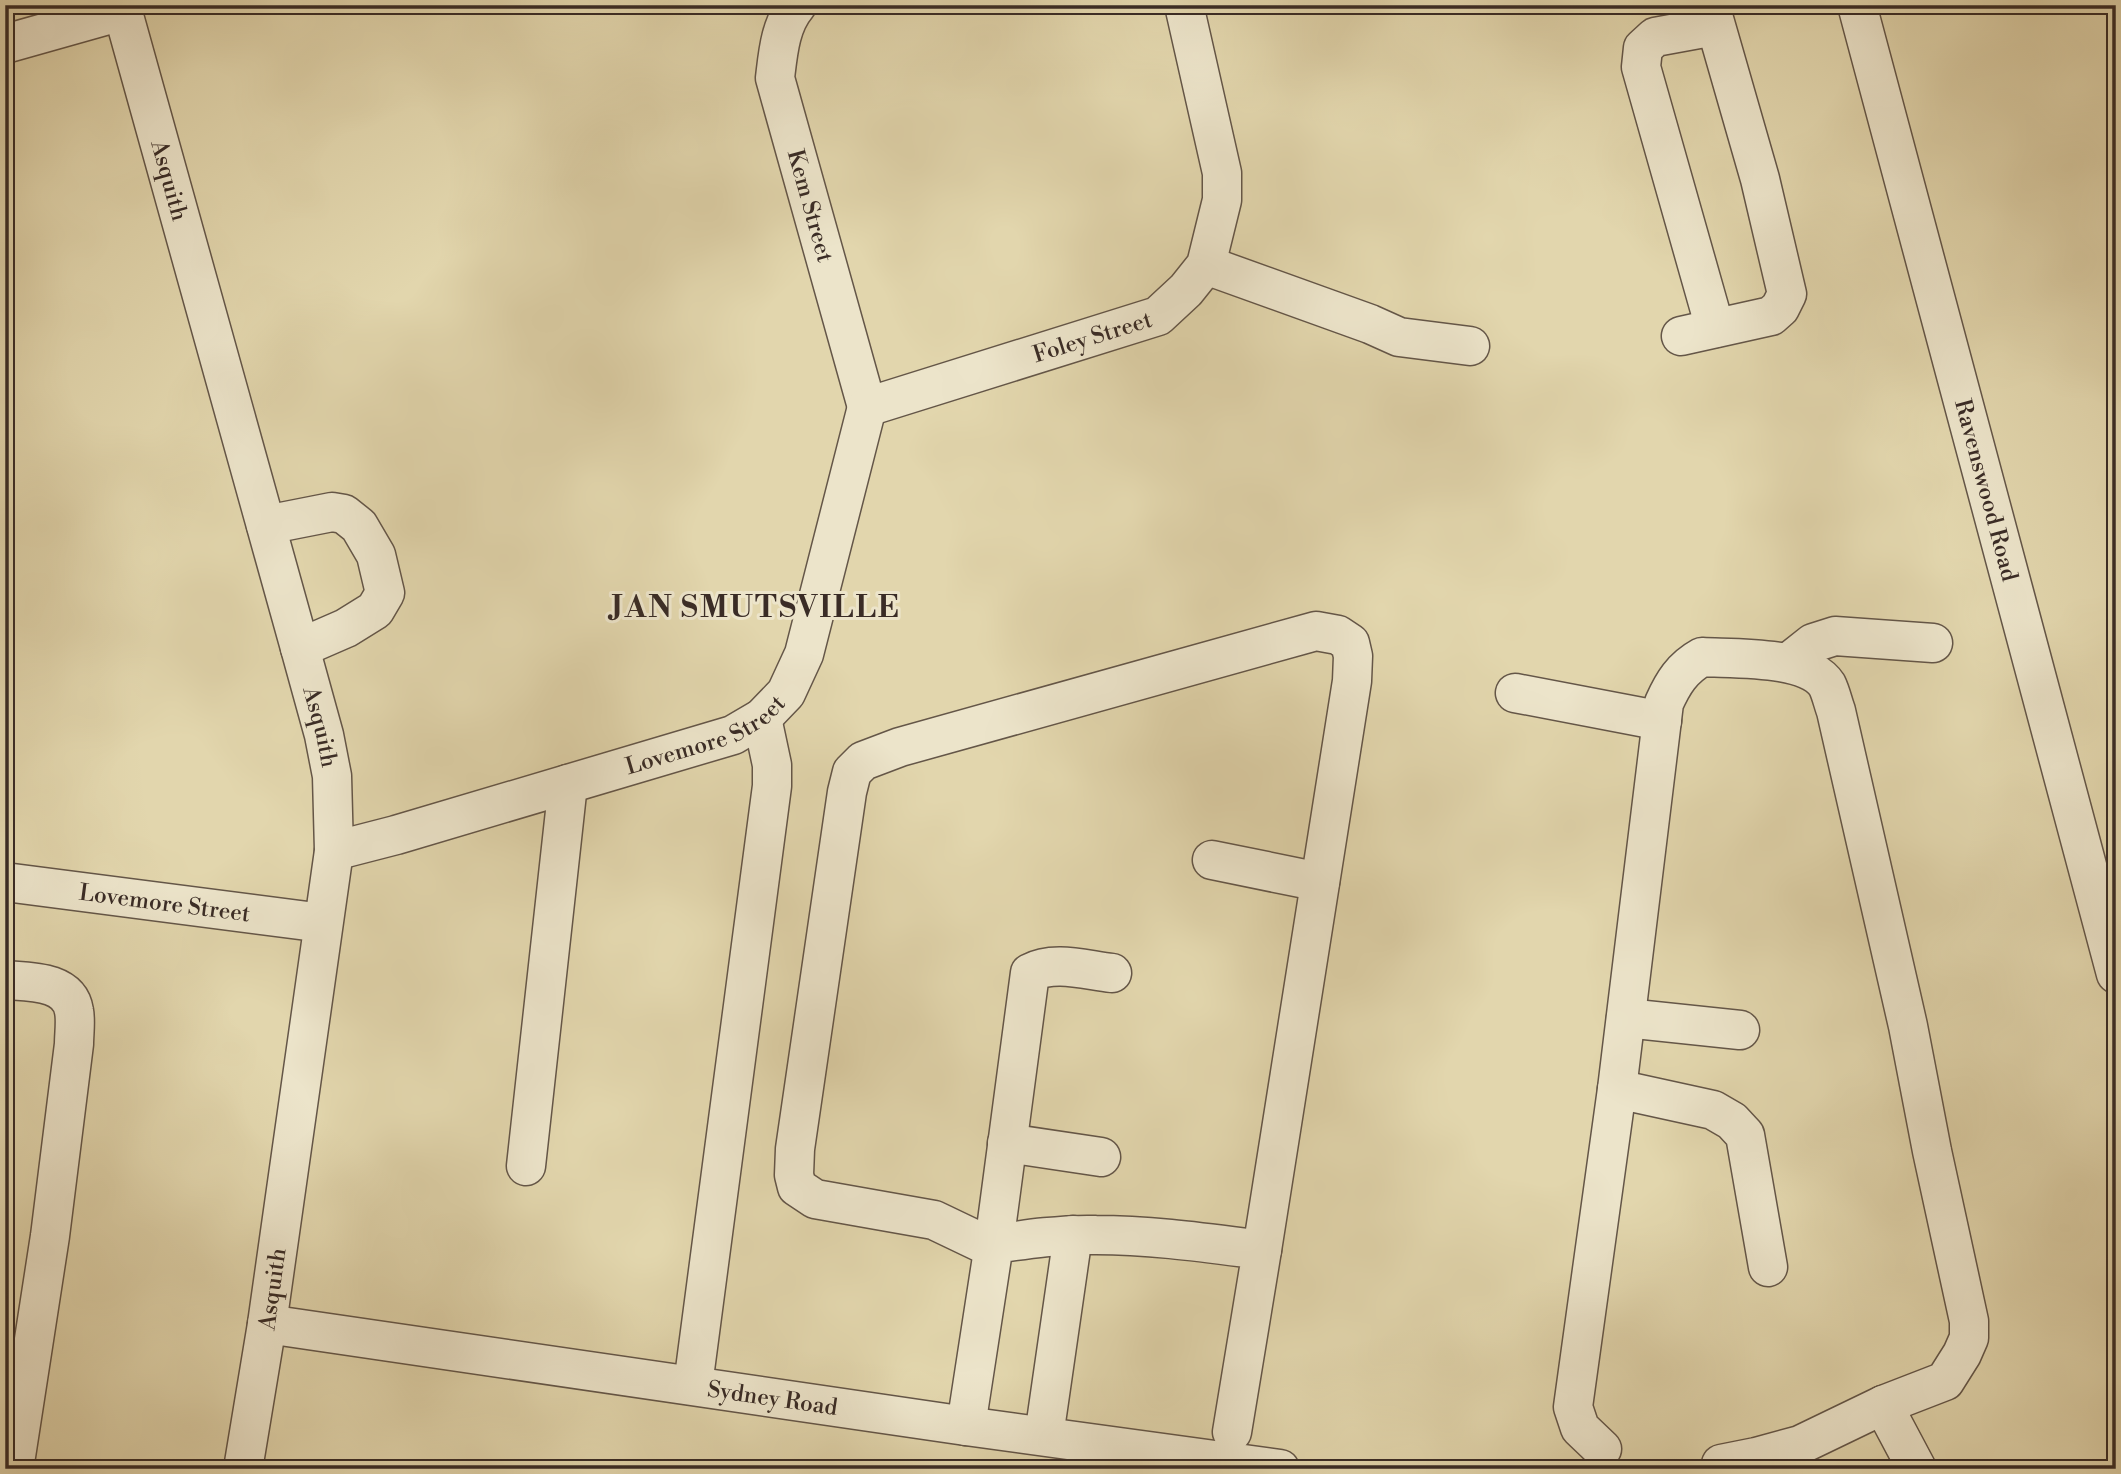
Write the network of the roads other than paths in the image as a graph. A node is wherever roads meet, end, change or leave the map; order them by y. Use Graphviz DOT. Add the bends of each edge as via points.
graph roads {
  1 [pos="797,5"];
  2 [pos="1184,5"];
  3 [pos="1857,5"];
  4 [pos="121,8"];
  5 [pos="1713,15"];
  6 [pos="5,44"];
  7 [pos="1206,265"];
  8 [pos="1470,345"];
  9 [pos="867,407"];
  10 [pos="266,525"];
  11 [pos="1933,643"];
  12 [pos="300,648"];
  13 [pos="1789,662"];
  14 [pos="1515,693"];
  15 [pos="762,718"];
  16 [pos="1662,721"];
  17 [pos="568,784"];
  18 [pos="334,851"];
  19 [pos="1212,860"];
  20 [pos="5,882"];
  21 [pos="1320,882"];
  22 [pos="323,923"];
  23 [pos="1112,973"];
  24 [pos="2116,974"];
  25 [pos="5,980"];
  26 [pos="1626,1018"];
  27 [pos="1740,1030"];
  28 [pos="1617,1089"];
  29 [pos="1007,1143"];
  30 [pos="1101,1157"];
  31 [pos="526,1166"];
  32 [pos="1073,1235"];
  33 [pos="994,1244"];
  34 [pos="1262,1250"];
  35 [pos="1768,1267"];
  36 [pos="267,1324"];
  37 [pos="694,1385"];
  38 [pos="1883,1405"];
  39 [pos="966,1426"];
  40 [pos="1233,1432"];
  41 [pos="1044,1436"];
  42 [pos="1602,1449"];
  43 [pos="1721,1464"];
  44 [pos="14,1469"];
  45 [pos="243,1469"];
  46 [pos="1280,1469"];
  47 [pos="1917,1469"];
  1 -- 9 [label="street, Kem Street" via="778,48 775,78"];
  2 -- 7 [label="street, Foley Street" via="1222,173 1222,200"];
  3 -- 24 [label="street, Ravenswood Road"];
  4 -- 6 [label="street"];
  4 -- 10 [label="street, Asquith"];
  5 -- 5 [label="street" via="1656,37 1643,48 1641,67 1698,332 1771,316 1787,294"];
  7 -- 8 [label="street" via="1399,337"];
  7 -- 9 [label="street, Foley Street" via="1158,316"];
  9 -- 15 [label="street, Lovemore Street" via="804,654 786,693"];
  10 -- 12 [label="street, Asquith"];
  10 -- 12 [label="street" via="332,512 344,514 359,526 376,555 385,593 375,610"];
  11 -- 13 [label="street" via="1835,636 1813,643"];
  12 -- 18 [label="street, Asquith" via="332,776"];
  13 -- 16 [label="street" via="1702,657 1690,663 1673,684"];
  13 -- 38 [label="street" via="1826,683 1836,711 1969,1321 1969,1338 1945,1381"];
  14 -- 16 [label="street"];
  15 -- 17 [label="street, Lovemore Street" via="733,735"];
  15 -- 37 [label="street" via="772,786"];
  16 -- 26 [label="street"];
  17 -- 18 [label="street, Lovemore Street"];
  17 -- 31 [label="street"];
  18 -- 22 [label="street, Asquith"];
  19 -- 21 [label="street"];
  20 -- 22 [label="street, Lovemore Street"];
  21 -- 33 [label="street" via="1352,681 1350,643 1338,635 1316,631 927,740 863,761 852,772 797,1136 797,1187 815,1199 934,1220 979,1242"];
  21 -- 34 [label="street"];
  22 -- 36 [label="street, Asquith"];
  23 -- 29 [label="street" via="1056,966 1030,973"];
  25 -- 44 [label="street" via="51,984 72,1003 75,1012 50,1236"];
  26 -- 27 [label="street"];
  26 -- 28 [label="street"];
  28 -- 35 [label="street" via="1713,1110 1745,1135"];
  28 -- 42 [label="street" via="1573,1407 1580,1428"];
  29 -- 30 [label="street"];
  29 -- 33 [label="street"];
  32 -- 33 [label="street"];
  32 -- 34 [label="street" via="1157,1237"];
  32 -- 41 [label="street"];
  33 -- 39 [label="street"];
  34 -- 40 [label="street"];
  36 -- 37 [label="street, Sydney Road"];
  36 -- 45 [label="street, Asquith"];
  37 -- 39 [label="street, Sydney Road"];
  38 -- 43 [label="street" via="1800,1445"];
  38 -- 47 [label="street"];
  39 -- 41 [label="street, Sydney Road"];
  41 -- 46 [label="street, Sydney Road"];
}
